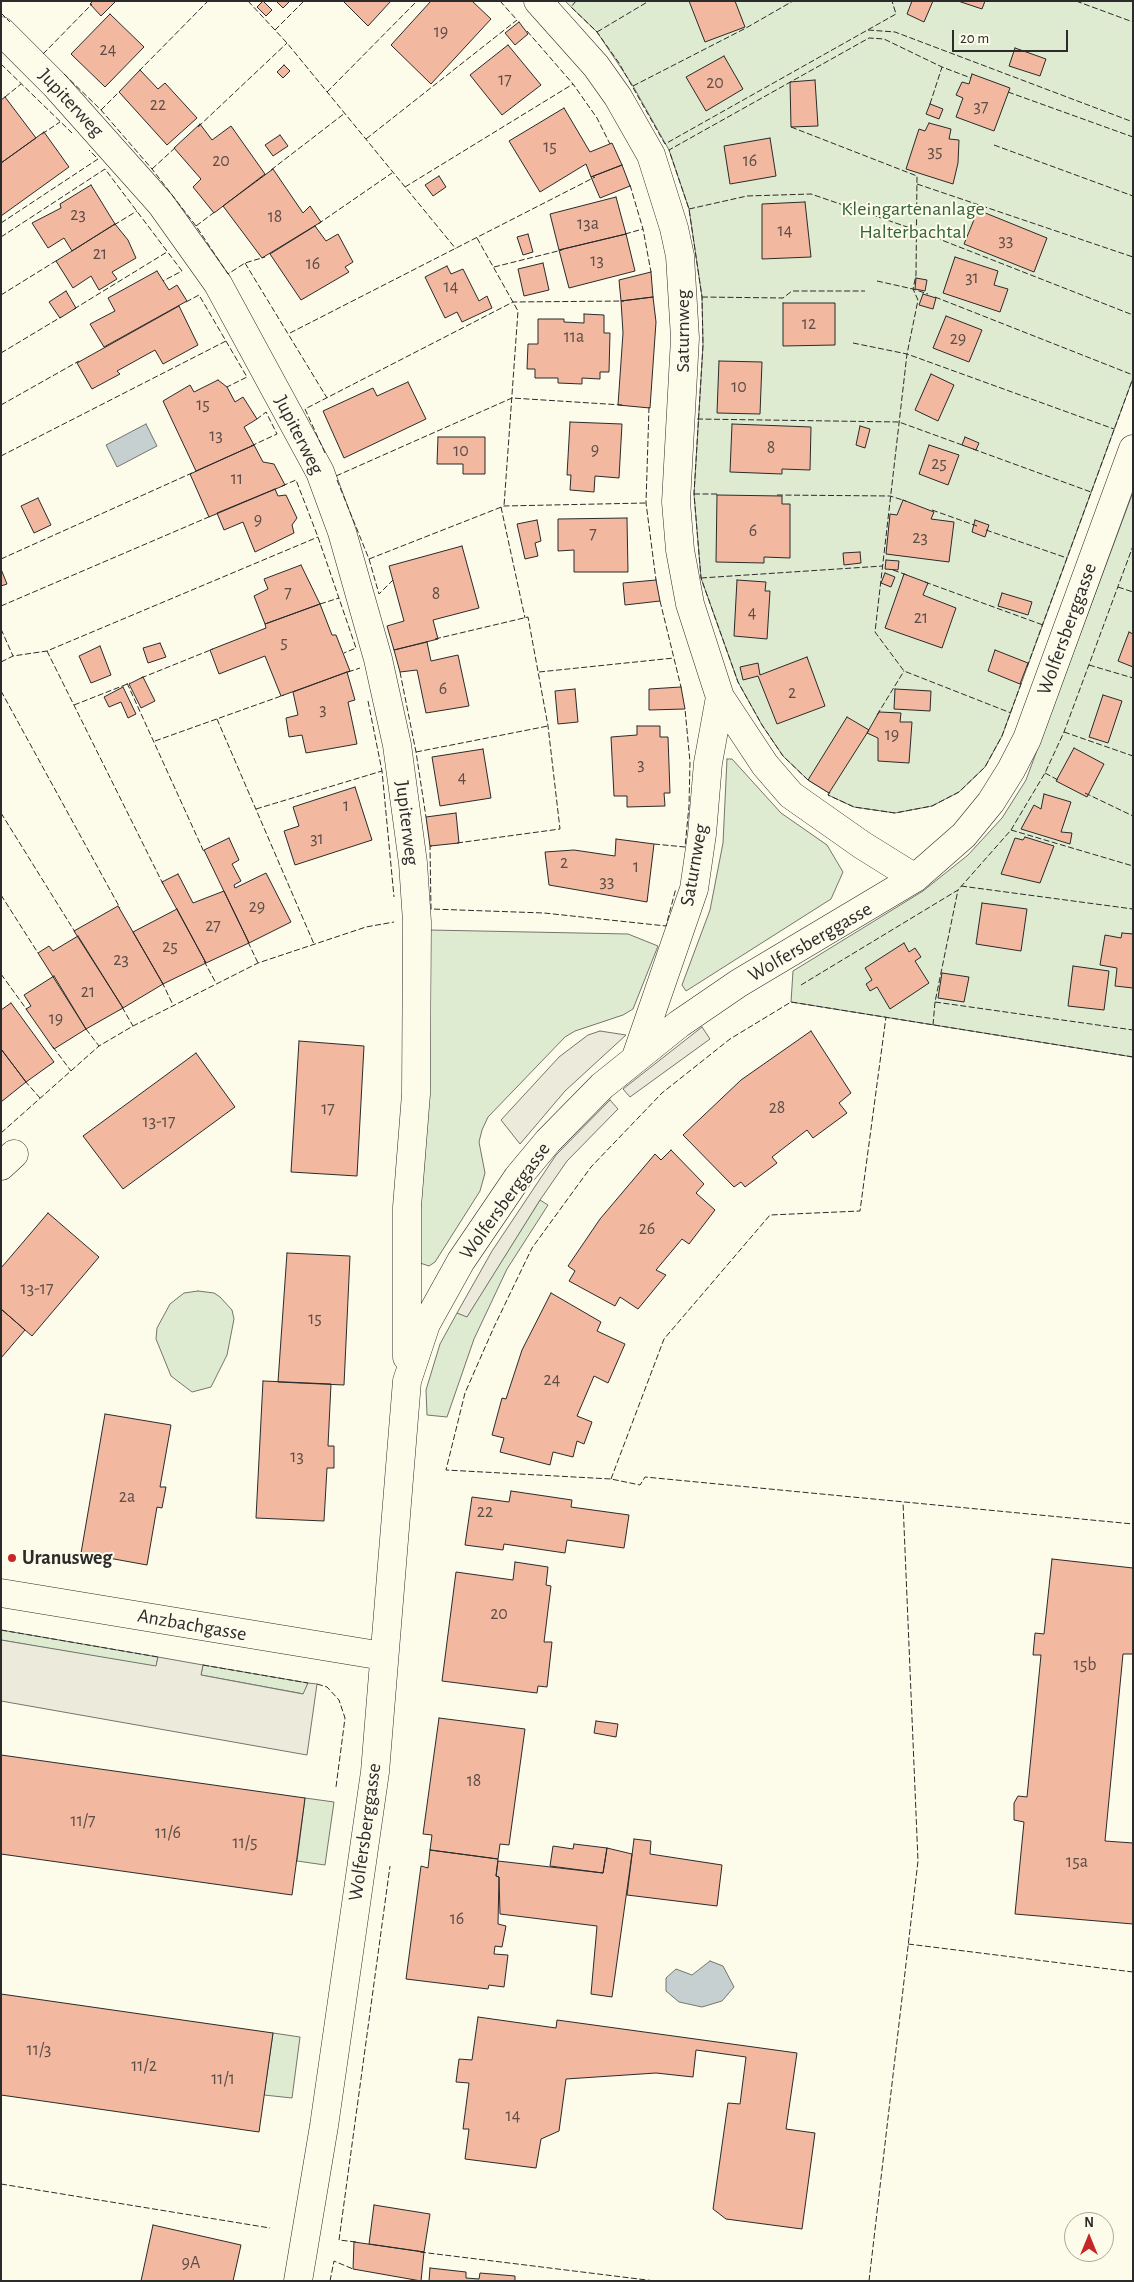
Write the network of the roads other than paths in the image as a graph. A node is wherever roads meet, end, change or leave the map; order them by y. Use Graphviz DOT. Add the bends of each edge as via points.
graph roads {
  1 [pos="538,1"];
  2 [pos="1,31"];
  3 [pos="1133,449"];
  4 [pos="720,697"];
  5 [pos="915,878"];
  6 [pos="417,922"];
  7 [pos="636,1057"];
  8 [pos="407,1381"];
  9 [pos="1,1593"];
  10 [pos="384,1656"];
  11 [pos="298,2281"];
  1 -- 4 [label="street, Saturnweg" via="618,96 651,155 674,228 680,256 685,338 676,502 680,550 690,604"];
  2 -- 6 [label="street, Jupiterweg" via="55,85 161,204 218,284 320,472 342,532 378,659 396,745 412,854"];
  3 -- 5 [label="street, Wolfersberggasse" via="1030,730 1012,770 964,835"];
  4 -- 5 [label="street, Saturnweg" via="764,765 791,794"];
  4 -- 7 [label="street, Saturnweg" via="708,763 694,889"];
  5 -- 7 [label="street, Wolfersberggasse" via="739,984"];
  6 -- 8 [label="street, Wolfersberggasse" via="416,1094 406,1258"];
  7 -- 8 [label="street, Wolfersberggasse" via="548,1141 499,1203 434,1306"];
  8 -- 10 [label="street, Wolfersberggasse"];
  9 -- 10 [label="street, Anzbachgasse"];
  10 -- 11 [label="street, Wolfersberggasse" via="375,1772 324,2126"];
}
